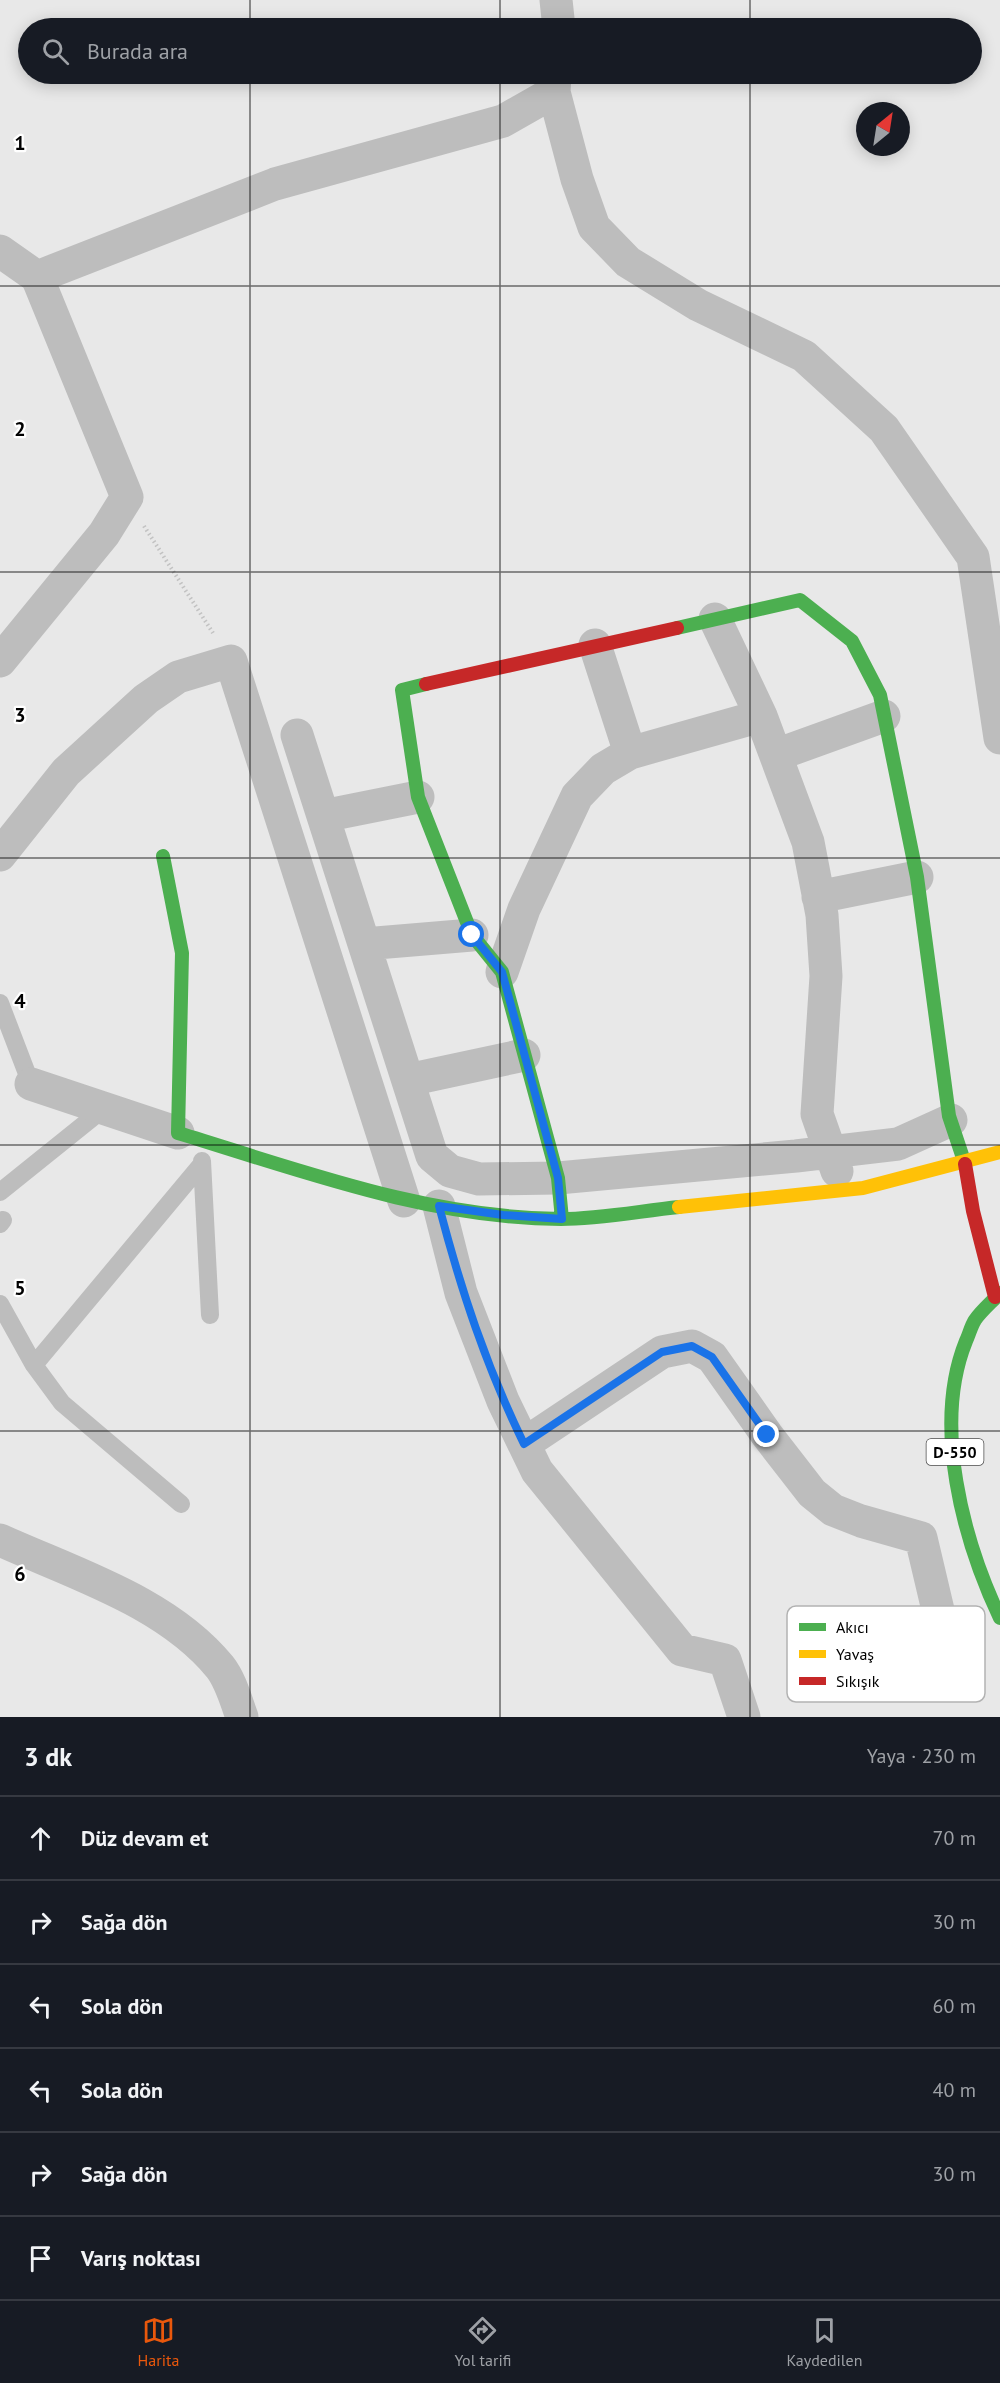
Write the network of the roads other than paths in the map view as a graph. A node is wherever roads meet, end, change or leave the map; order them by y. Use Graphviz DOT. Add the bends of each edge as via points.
graph roads {
  1 [pos="556,0"];
  2 [pos="560,18"];
  3 [pos="554,84"];
  4 [pos="555,84"];
  5 [pos="0,251"];
  6 [pos="37,277"];
  7 [pos="715,619"];
  8 [pos="595,645"];
  9 [pos="0,661"];
  10 [pos="884,716"];
  11 [pos="760,717"];
  12 [pos="297,735"];
  13 [pos="1000,738"];
  14 [pos="630,753"];
  15 [pos="776,755"];
  16 [pos="418,797"];
  17 [pos="323,816"];
  18 [pos="0,855"];
  19 [pos="163,856"];
  20 [pos="917,877"];
  21 [pos="818,897"];
  22 [pos="472,935"];
  23 [pos="364,944"];
  24 [pos="502,972"];
  25 [pos="0,1002"];
  26 [pos="524,1055"];
  27 [pos="408,1080"];
  28 [pos="31,1084"];
  29 [pos="102,1110"];
  30 [pos="951,1120"];
  31 [pos="193,1137"];
  32 [pos="831,1152"];
  33 [pos="1000,1152"];
  34 [pos="964,1161"];
  35 [pos="201,1165"];
  36 [pos="558,1178"];
  37 [pos="843,1190"];
  38 [pos="0,1192"];
  39 [pos="404,1201"];
  40 [pos="439,1206"];
  41 [pos="562,1219"];
  42 [pos="997,1295"];
  43 [pos="0,1304"];
  44 [pos="210,1315"];
  45 [pos="34,1365"];
  46 [pos="524,1444"];
  47 [pos="181,1504"];
  48 [pos="0,1540"];
  49 [pos="937,1606"];
  50 [pos="1000,1617"];
  51 [pos="242,1717"];
  52 [pos="744,1717"];
  1 -- 2 [label="street"];
  3 -- 6 [label="street" via="503,121 275,184"];
  4 -- 13 [label="street" via="577,179 594,227 628,262 698,305 804,356 884,429 973,557"];
  5 -- 6 [label="street"];
  6 -- 9 [label="street" via="126,497 104,534"];
  7 -- 8 [label="street"];
  7 -- 10 [label="street" via="800,600 852,641 880,695"];
  7 -- 11 [label="street"];
  8 -- 14 [label="street"];
  8 -- 16 [label="street" via="402,690"];
  10 -- 15 [label="street"];
  10 -- 20 [label="street"];
  11 -- 14 [label="street"];
  11 -- 15 [label="street"];
  12 -- 17 [label="street"];
  14 -- 24 [label="street" via="603,768 577,796 524,909"];
  15 -- 21 [label="street" via="808,842"];
  16 -- 17 [label="street"];
  16 -- 22 [label="street"];
  17 -- 23 [label="street"];
  18 -- 39 [label="street" via="66,772 146,699 178,676 231,662"];
  19 -- 31 [label="street" via="182,953"];
  20 -- 21 [label="street"];
  20 -- 30 [label="street"];
  21 -- 32 [label="street" via="826,976 817,1114"];
  22 -- 23 [label="street"];
  22 -- 24 [label="street"];
  23 -- 27 [label="street"];
  24 -- 26 [label="street"];
  25 -- 28 [label="lane"];
  26 -- 27 [label="street"];
  26 -- 36 [label="street"];
  27 -- 36 [label="street" via="432,1156 450,1171 479,1179"];
  28 -- 29 [label="street"];
  29 -- 31 [label="street"];
  29 -- 38 [label="lane"];
  30 -- 32 [label="street" via="898,1144"];
  30 -- 34 [label="street"];
  31 -- 35 [label="lane"];
  31 -- 39 [label="street"];
  32 -- 36 [label="street"];
  32 -- 37 [label="street"];
  33 -- 34 [label="street"];
  34 -- 37 [label="street"];
  34 -- 42 [label="street" via="973,1211"];
  35 -- 44 [label="lane"];
  35 -- 45 [label="lane"];
  36 -- 41 [label="street"];
  37 -- 41 [label="street"];
  39 -- 40 [label="street"];
  40 -- 41 [label="street"];
  40 -- 46 [label="street" via="462,1293 503,1401"];
  42 -- 50 [label="street, D-550" via="965,1339 950,1401 958,1488 973,1558"];
  43 -- 45 [label="lane"];
  45 -- 47 [label="lane" via="62,1403"];
  46 -- 49 [label="street" via="662,1352 692,1346 712,1357 812,1493 833,1510 921,1538"];
  46 -- 52 [label="street" via="537,1471 682,1650 725,1659"];
  48 -- 51 [label="street" via="153,1610 191,1636 221,1669"];
}
